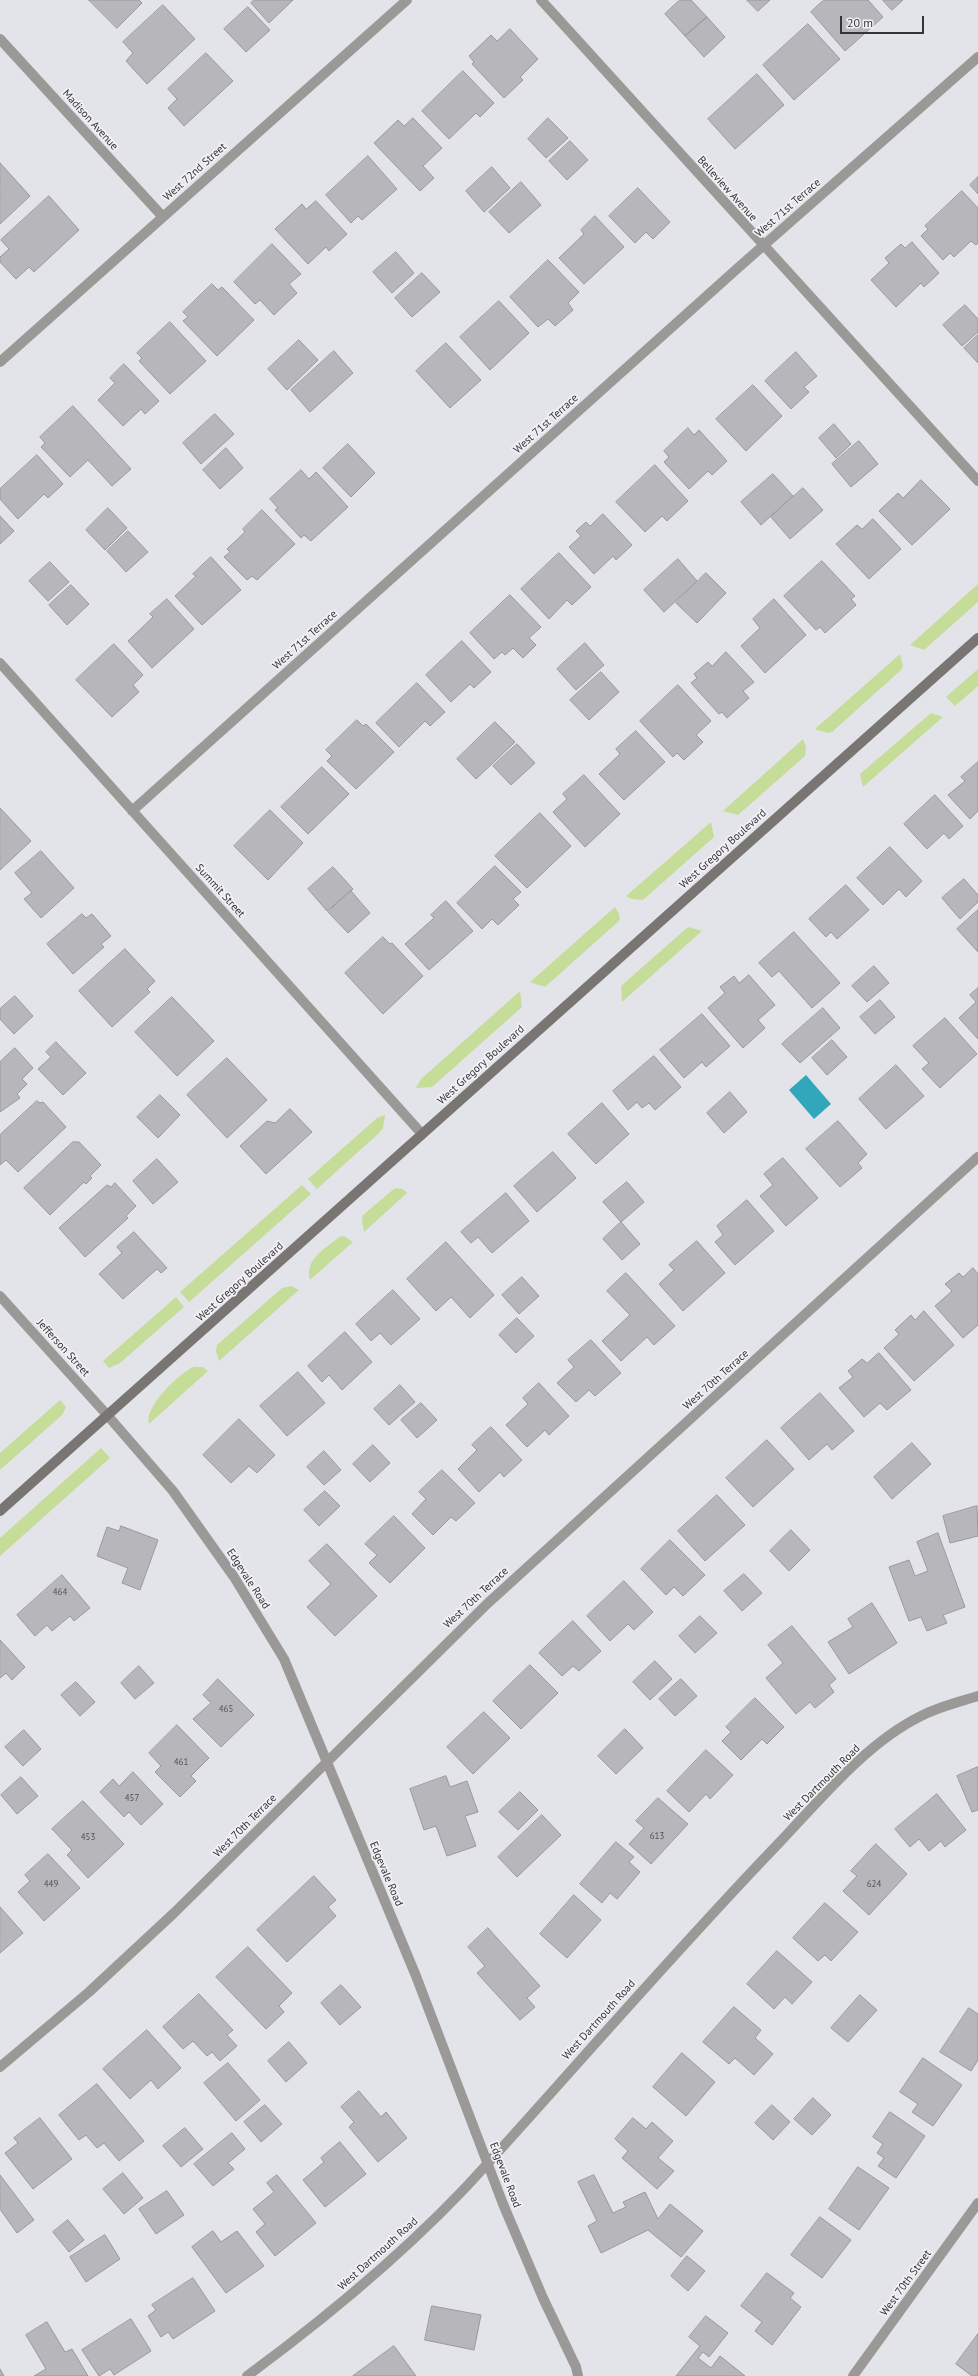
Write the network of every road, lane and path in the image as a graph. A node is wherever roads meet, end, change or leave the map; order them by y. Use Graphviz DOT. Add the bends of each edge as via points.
graph roads {
  1 [pos="406,0"];
  2 [pos="541,0"];
  3 [pos="0,40"];
  4 [pos="978,57"];
  5 [pos="163,217"];
  6 [pos="763,246"];
  7 [pos="0,362"];
  8 [pos="978,481"];
  9 [pos="978,638"];
  10 [pos="0,663"];
  11 [pos="132,811"];
  12 [pos="422,1134"];
  13 [pos="978,1157"];
  14 [pos="0,1296"];
  15 [pos="108,1416"];
  16 [pos="0,1511"];
  17 [pos="978,1696"];
  18 [pos="326,1763"];
  19 [pos="0,2066"];
  20 [pos="488,2164"];
  21 [pos="978,2203"];
  22 [pos="577,2371"];
  23 [pos="247,2376"];
  24 [pos="586,2376"];
  25 [pos="853,2376"];
  1 -- 5 [label="street, West 72nd Street"];
  2 -- 6 [label="street, Belleview Avenue"];
  3 -- 5 [label="street, Madison Avenue"];
  4 -- 6 [label="street, West 71st Terrace"];
  5 -- 7 [label="street, West 72nd Street"];
  6 -- 8 [label="street, Belleview Avenue"];
  6 -- 11 [label="street, West 71st Terrace"];
  9 -- 12 [label="main road, West Gregory Boulevard"];
  10 -- 11 [label="street, Summit Street"];
  11 -- 12 [label="street, Summit Street"];
  12 -- 15 [label="main road, West Gregory Boulevard"];
  13 -- 18 [label="street, West 70th Terrace" via="487,1604"];
  14 -- 15 [label="street, Jefferson Street"];
  15 -- 16 [label="main road, West Gregory Boulevard"];
  15 -- 18 [label="street, Edgevale Road" via="172,1491 234,1577 284,1659"];
  17 -- 20 [label="street, West Dartmouth Road" via="921,1715 886,1738 845,1773 720,1904"];
  18 -- 19 [label="street, West 70th Terrace" via="174,1913 89,1992"];
  18 -- 20 [label="street, Edgevale Road" via="416,1976"];
  20 -- 22 [label="street, Edgevale Road" via="543,2298"];
  20 -- 23 [label="street, West Dartmouth Road" via="396,2256 304,2334"];
  21 -- 25 [label="street, West 70th Street"];
  22 -- 24 [label="street, Edgevale Road"];
}
